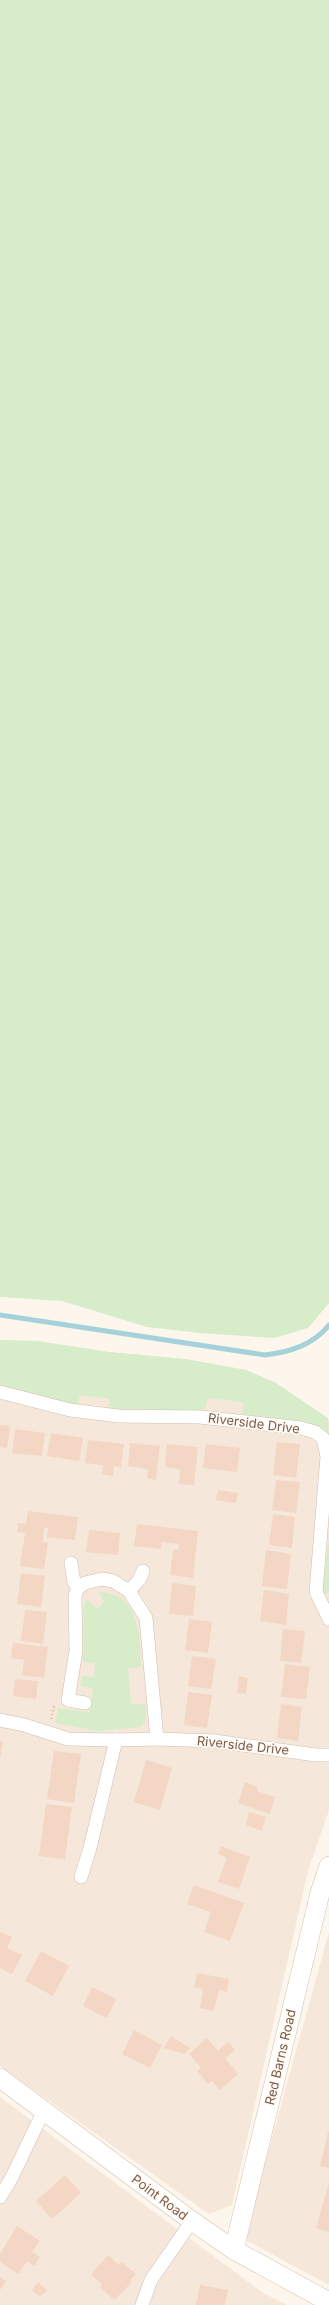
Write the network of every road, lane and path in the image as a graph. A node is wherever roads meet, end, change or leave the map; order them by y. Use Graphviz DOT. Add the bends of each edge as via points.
graph roads {
  1 [pos="0,1392"];
  2 [pos="71,1563"];
  3 [pos="143,1571"];
  4 [pos="78,1588"];
  5 [pos="129,1591"];
  6 [pos="329,1619"];
  7 [pos="68,1700"];
  8 [pos="85,1703"];
  9 [pos="0,1720"];
  10 [pos="48,1734"];
  11 [pos="157,1739"];
  12 [pos="116,1740"];
  13 [pos="329,1754"];
  14 [pos="329,1866"];
  15 [pos="81,1877"];
  16 [pos="0,2078"];
  17 [pos="44,2110"];
  18 [pos="0,2197"];
  19 [pos="192,2221"];
  20 [pos="234,2250"];
  21 [pos="329,2302"];
  22 [pos="142,2305"];
  1 -- 6 [label="street, Riverside Drive" via="70,1410 118,1416 208,1418 286,1425 315,1432 323,1438 327,1456 316,1592"];
  2 -- 4 [label="street" via="74,1582"];
  3 -- 5 [label="street"];
  4 -- 5 [label="street" via="102,1579 113,1581"];
  4 -- 7 [label="street" via="75,1596 76,1651"];
  5 -- 11 [label="street" via="146,1618"];
  7 -- 8 [label="street"];
  7 -- 10 [label="path" via="54,1707"];
  9 -- 10 [label="street, Riverside Drive"];
  10 -- 12 [label="street, Riverside Drive" via="68,1739"];
  11 -- 12 [label="street, Riverside Drive"];
  11 -- 13 [label="street, Riverside Drive" via="214,1741 316,1755"];
  12 -- 15 [label="street"];
  14 -- 20 [label="street, Red Barns Road" via="320,1893"];
  16 -- 17 [label="street, Point Road"];
  17 -- 18 [label="street"];
  17 -- 19 [label="street, Point Road"];
  19 -- 20 [label="street, Point Road"];
  19 -- 22 [label="street" via="151,2280"];
  20 -- 21 [label="street, Point Road"];
}
